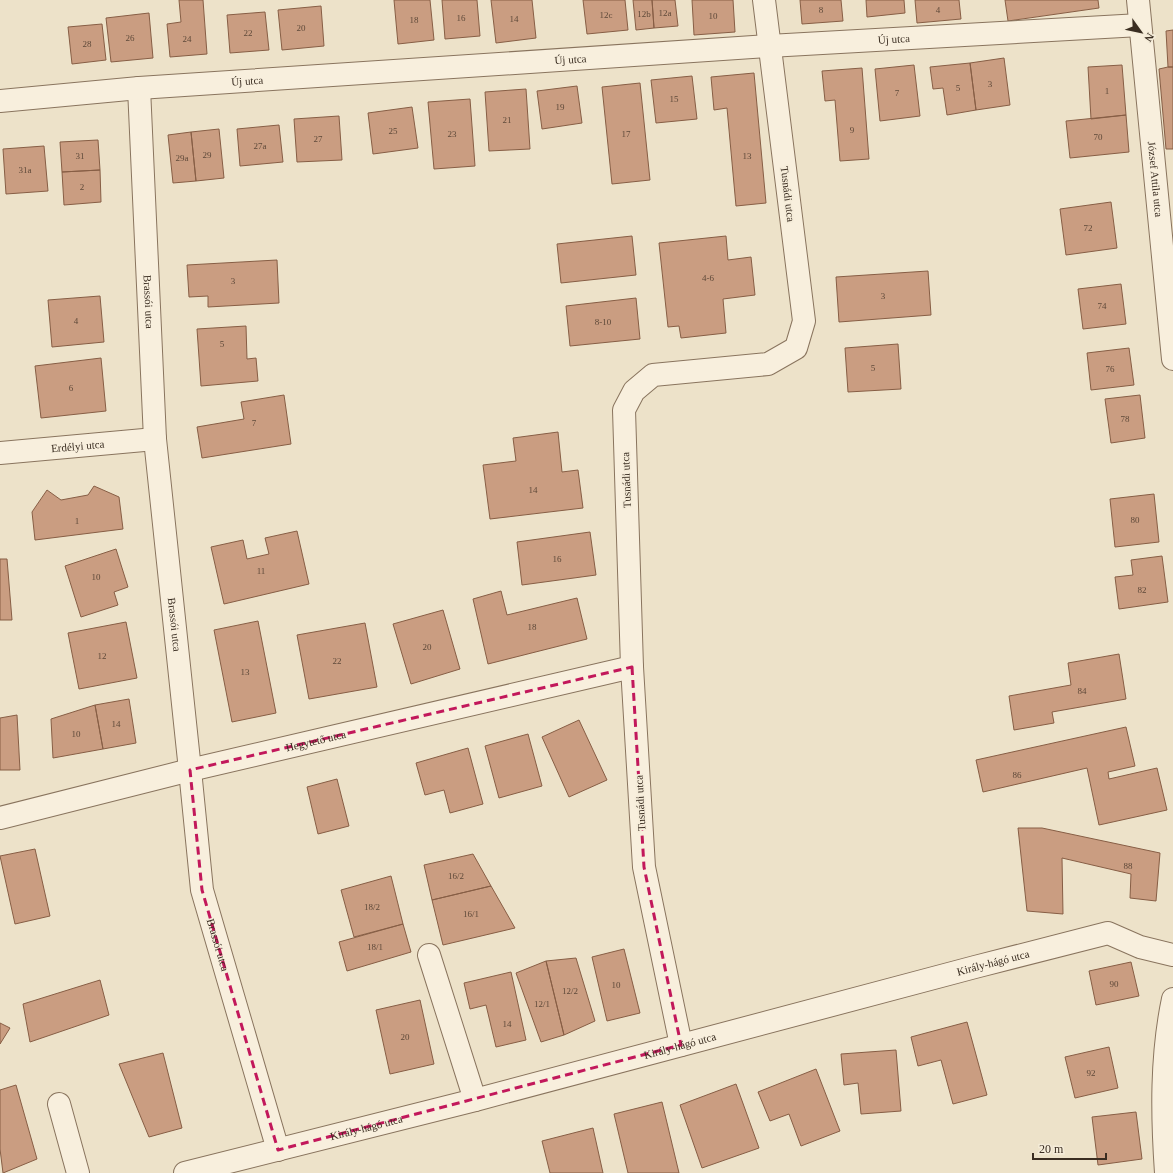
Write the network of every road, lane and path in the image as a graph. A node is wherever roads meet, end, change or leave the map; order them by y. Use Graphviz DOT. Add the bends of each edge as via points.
graph roads {
  1 [pos="764,0"];
  2 [pos="1138,0"];
  3 [pos="1140,25"];
  4 [pos="769,46"];
  5 [pos="139,88"];
  6 [pos="0,100"];
  7 [pos="1173,358"];
  8 [pos="155,439"];
  9 [pos="0,453"];
  10 [pos="632,667"];
  11 [pos="190,770"];
  12 [pos="0,818"];
  13 [pos="1173,954"];
  14 [pos="429,955"];
  15 [pos="1173,999"];
  16 [pos="681,1044"];
  17 [pos="475,1100"];
  18 [pos="59,1104"];
  19 [pos="1168,1125"];
  20 [pos="278,1150"];
  21 [pos="78,1173"];
  22 [pos="185,1173"];
  23 [pos="1166,1173"];
  1 -- 4 [label="street, Tusnádi utca"];
  2 -- 3 [label="street, József Attila utca"];
  3 -- 4 [label="street, Új utca"];
  3 -- 7 [label="street, József Attila utca"];
  4 -- 5 [label="street, Új utca"];
  4 -- 10 [label="street, Tusnádi utca" via="804,321 796,348 768,364 653,375 634,391 624,410"];
  5 -- 6 [label="street, Új utca"];
  5 -- 8 [label="street, Brassói utca"];
  8 -- 9 [label="street, Erdélyi utca"];
  8 -- 11 [label="street, Brassói utca"];
  10 -- 11 [label="street, Hegytető utca"];
  10 -- 16 [label="street, Tusnádi utca" via="644,867"];
  11 -- 12 [label="street, Hegytető utca"];
  11 -- 20 [label="street, Brassói utca" via="202,890"];
  13 -- 16 [label="street, Király-hágó utca" via="1140,947 1108,933"];
  14 -- 17 [label="street"];
  15 -- 19 [label="street" via="1164,1066"];
  16 -- 17 [label="street, Király-hágó utca"];
  17 -- 20 [label="street, Király-hágó utca"];
  18 -- 21 [label="street"];
  19 -- 23 [label="street"];
  20 -- 22 [label="street, Király-hágó utca"];
}
